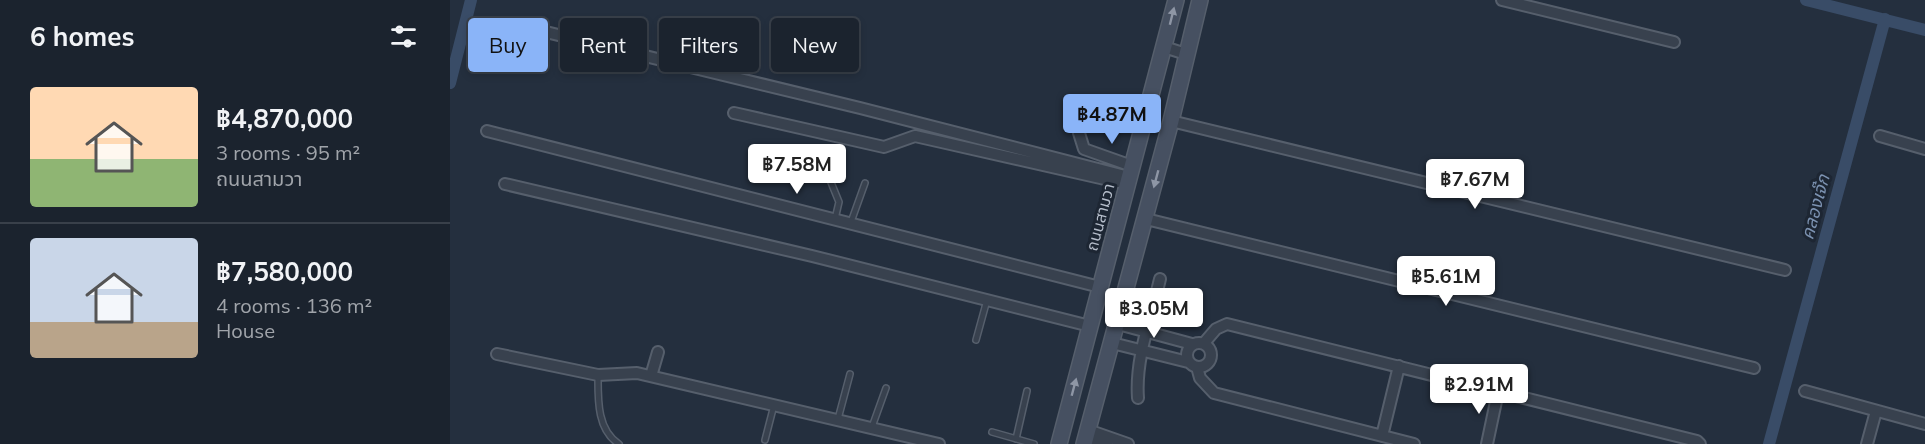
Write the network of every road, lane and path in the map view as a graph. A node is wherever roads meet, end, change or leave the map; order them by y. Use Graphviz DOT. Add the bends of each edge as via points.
graph roads {
  1 [pos="1176,0"];
  2 [pos="1200,0"];
  3 [pos="1502,0"];
  4 [pos="548,33"];
  5 [pos="1674,42"];
  6 [pos="1164,47"];
  7 [pos="1186,54"];
  8 [pos="734,113"];
  9 [pos="1171,121"];
  10 [pos="487,131"];
  11 [pos="1079,133"];
  12 [pos="1880,136"];
  13 [pos="1925,149"];
  14 [pos="826,170"];
  15 [pos="1129,176"];
  16 [pos="865,183"];
  17 [pos="505,184"];
  18 [pos="835,219"];
  19 [pos="1146,219"];
  20 [pos="850,222"];
  21 [pos="1785,270"];
  22 [pos="1160,279"];
  23 [pos="1100,287"];
  24 [pos="987,300"];
  25 [pos="1118,324"];
  26 [pos="1090,326"];
  27 [pos="1147,332"];
  28 [pos="976,340"];
  29 [pos="1112,343"];
  30 [pos="1192,344"];
  31 [pos="1204,344"];
  32 [pos="1143,351"];
  33 [pos="658,352"];
  34 [pos="497,354"];
  35 [pos="1193,365"];
  36 [pos="1399,366"];
  37 [pos="1754,368"];
  38 [pos="850,374"];
  39 [pos="598,375"];
  40 [pos="651,376"];
  41 [pos="886,388"];
  42 [pos="1027,391"];
  43 [pos="1805,391"];
  44 [pos="1498,392"];
  45 [pos="1138,398"];
  46 [pos="775,404"];
  47 [pos="1876,411"];
  48 [pos="838,419"];
  49 [pos="1925,424"];
  50 [pos="872,427"];
  51 [pos="992,432"];
  52 [pos="1382,436"];
  53 [pos="1086,437"];
  54 [pos="1016,439"];
  55 [pos="765,440"];
  56 [pos="619,444"];
  57 [pos="939,444"];
  58 [pos="1034,444"];
  59 [pos="1059,444"];
  60 [pos="1107,444"];
  61 [pos="1128,444"];
  62 [pos="1414,444"];
  63 [pos="1487,444"];
  64 [pos="1700,444"];
  65 [pos="1867,444"];
  6 -- 1 [label="street, ถนนสามวา, one-way"];
  2 -- 7 [label="street"];
  3 -- 5 [label="street"];
  4 -- 15 [label="street"];
  6 -- 7 [label="street"];
  6 -- 15 [label="street, ถนนสามวา"];
  7 -- 9 [label="street"];
  8 -- 15 [label="street" via="884,147 915,136"];
  9 -- 19 [label="street, one-way"];
  9 -- 21 [label="street"];
  10 -- 18 [label="street"];
  11 -- 15 [label="street" via="1084,149"];
  12 -- 13 [label="street"];
  14 -- 18 [label="lane" via="839,202"];
  15 -- 23 [label="street, ถนนสามวา"];
  16 -- 20 [label="lane"];
  17 -- 24 [label="street"];
  18 -- 20 [label="street"];
  19 -- 25 [label="street"];
  19 -- 37 [label="street"];
  20 -- 23 [label="street"];
  22 -- 27 [label="street"];
  23 -- 26 [label="street, ถนนสามวา"];
  24 -- 26 [label="street"];
  24 -- 28 [label="lane"];
  25 -- 27 [label="street"];
  25 -- 29 [label="street"];
  59 -- 26 [label="street, ถนนสามวา, one-way"];
  27 -- 30 [label="street"];
  27 -- 32 [label="street"];
  29 -- 32 [label="street"];
  29 -- 53 [label="street"];
  30 -- 31 [label="street"];
  30 -- 35 [label="street" via="1186,355"];
  31 -- 35 [label="street" via="1212,353 1211,359 1203,367"];
  31 -- 36 [label="street" via="1216,329 1227,324"];
  32 -- 35 [label="street"];
  32 -- 45 [label="street"];
  33 -- 40 [label="street"];
  34 -- 39 [label="street"];
  35 -- 52 [label="street" via="1214,393"];
  36 -- 44 [label="street"];
  36 -- 52 [label="street"];
  38 -- 48 [label="lane"];
  39 -- 40 [label="street"];
  39 -- 56 [label="lane" via="602,426 607,436"];
  40 -- 46 [label="street"];
  41 -- 50 [label="lane"];
  42 -- 54 [label="lane"];
  43 -- 47 [label="street"];
  44 -- 63 [label="street"];
  44 -- 64 [label="street"];
  46 -- 48 [label="street"];
  46 -- 55 [label="lane"];
  47 -- 49 [label="street"];
  47 -- 65 [label="street"];
  48 -- 50 [label="street"];
  50 -- 57 [label="street"];
  51 -- 54 [label="lane"];
  52 -- 62 [label="street"];
  53 -- 60 [label="street"];
  53 -- 61 [label="street"];
  54 -- 58 [label="lane"];
}
